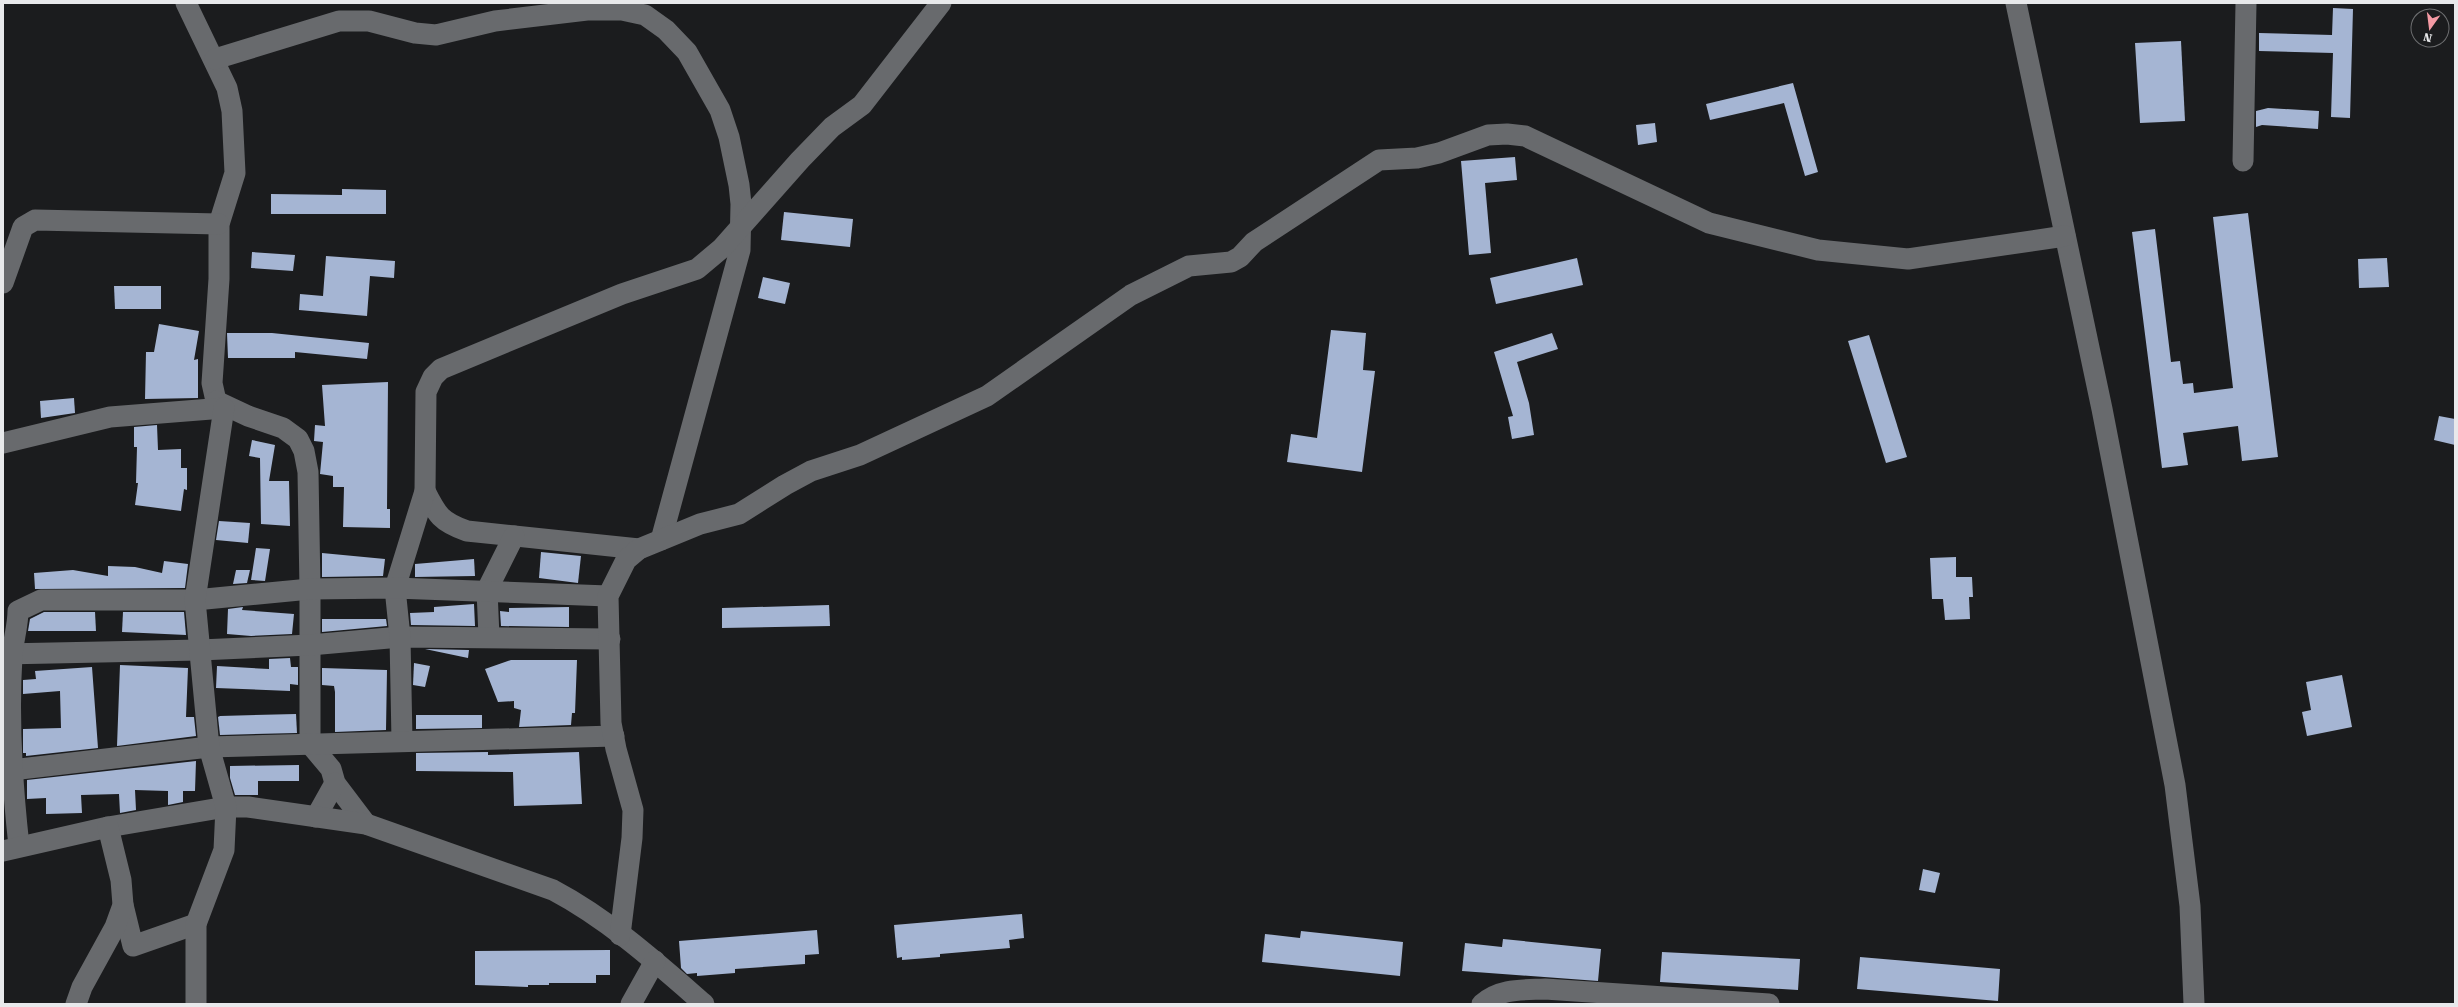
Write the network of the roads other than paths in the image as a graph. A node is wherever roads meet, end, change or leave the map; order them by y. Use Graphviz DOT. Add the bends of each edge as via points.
graph roads {
  1 [pos="186,3"];
  2 [pos="941,3"];
  3 [pos="2016,3"];
  4 [pos="2246,3"];
  5 [pos="215,59"];
  6 [pos="2243,161"];
  7 [pos="219,224"];
  8 [pos="741,228"];
  9 [pos="2065,236"];
  10 [pos="3,283"];
  11 [pos="220,404"];
  12 [pos="3,443"];
  13 [pos="425,491"];
  14 [pos="514,536"];
  15 [pos="661,540"];
  16 [pos="639,549"];
  17 [pos="395,588"];
  18 [pos="310,589"];
  19 [pos="487,590"];
  20 [pos="608,596"];
  21 [pos="195,600"];
  22 [pos="400,637"];
  23 [pos="489,637"];
  24 [pos="610,639"];
  25 [pos="310,645"];
  26 [pos="200,650"];
  27 [pos="7,654"];
  28 [pos="614,736"];
  29 [pos="402,741"];
  30 [pos="310,744"];
  31 [pos="209,747"];
  32 [pos="7,771"];
  33 [pos="334,783"];
  34 [pos="226,807"];
  35 [pos="316,817"];
  36 [pos="366,824"];
  37 [pos="108,826"];
  38 [pos="11,849"];
  39 [pos="123,905"];
  40 [pos="196,924"];
  41 [pos="620,935"];
  42 [pos="655,961"];
  43 [pos="76,1004"];
  44 [pos="196,1004"];
  45 [pos="632,1004"];
  46 [pos="704,1004"];
  47 [pos="1482,1004"];
  48 [pos="1769,1004"];
  49 [pos="2194,1004"];
  1 -- 5 [label="street"];
  2 -- 8 [label="street" via="862,105 832,127"];
  3 -- 9 [label="street"];
  4 -- 6 [label="street"];
  5 -- 7 [label="street" via="227,88 235,143 235,173"];
  5 -- 8 [label="street" via="339,20 370,21 415,33 436,35 495,20 587,10 622,10 645,15 666,30 687,52 720,110 739,185"];
  7 -- 10 [label="street" via="35,220 23,227"];
  7 -- 11 [label="street" via="219,279 212,382"];
  8 -- 13 [label="street" via="697,269 622,294 441,369 433,377 426,392"];
  8 -- 15 [label="street" via="740,250"];
  9 -- 15 [label="street" via="1908,259 1818,250 1709,222 1525,136 1488,135 1439,153 1417,158 1379,160 1254,242 1240,258 1231,262 1190,266 1131,295 987,396 860,455 811,471 785,484 739,514 700,524"];
  9 -- 49 [label="street" via="2102,409 2174,785 2190,906"];
  11 -- 12 [label="street" via="110,417"];
  11 -- 18 [label="street" via="283,428 298,438 304,451 308,472"];
  11 -- 21 [label="street"];
  13 -- 14 [label="street" via="433,508 447,524 467,531"];
  13 -- 17 [label="street"];
  14 -- 16 [label="street"];
  14 -- 19 [label="street"];
  15 -- 16 [label="street"];
  16 -- 20 [label="street" via="626,560"];
  17 -- 18 [label="street"];
  17 -- 19 [label="street"];
  17 -- 22 [label="street"];
  18 -- 21 [label="street"];
  18 -- 25 [label="street"];
  19 -- 20 [label="street"];
  19 -- 23 [label="street"];
  20 -- 24 [label="street"];
  21 -- 26 [label="street"];
  21 -- 27 [label="street" via="41,600 18,611 18,626"];
  22 -- 23 [label="street"];
  22 -- 25 [label="street"];
  22 -- 29 [label="street"];
  23 -- 24 [label="street"];
  24 -- 28 [label="street"];
  25 -- 26 [label="street"];
  25 -- 30 [label="street"];
  26 -- 27 [label="street"];
  26 -- 31 [label="street"];
  27 -- 32 [label="street"];
  28 -- 29 [label="street"];
  28 -- 41 [label="street" via="633,810"];
  29 -- 30 [label="street"];
  30 -- 31 [label="street"];
  30 -- 33 [label="street" via="331,769"];
  31 -- 32 [label="street"];
  31 -- 34 [label="street"];
  32 -- 38 [label="street"];
  33 -- 35 [label="street"];
  33 -- 36 [label="street"];
  34 -- 35 [label="street" via="248,807"];
  34 -- 37 [label="street"];
  34 -- 40 [label="street" via="224,850"];
  35 -- 36 [label="street"];
  36 -- 41 [label="street" via="553,890 572,900"];
  37 -- 38 [label="street"];
  37 -- 39 [label="street" via="121,880"];
  39 -- 40 [label="street" via="133,946"];
  39 -- 43 [label="street" via="115,927 82,986"];
  40 -- 44 [label="street"];
  41 -- 42 [label="street"];
  42 -- 45 [label="street"];
  42 -- 46 [label="street"];
  47 -- 48 [label="street" via="1492,996 1514,990 1545,989"];
}
